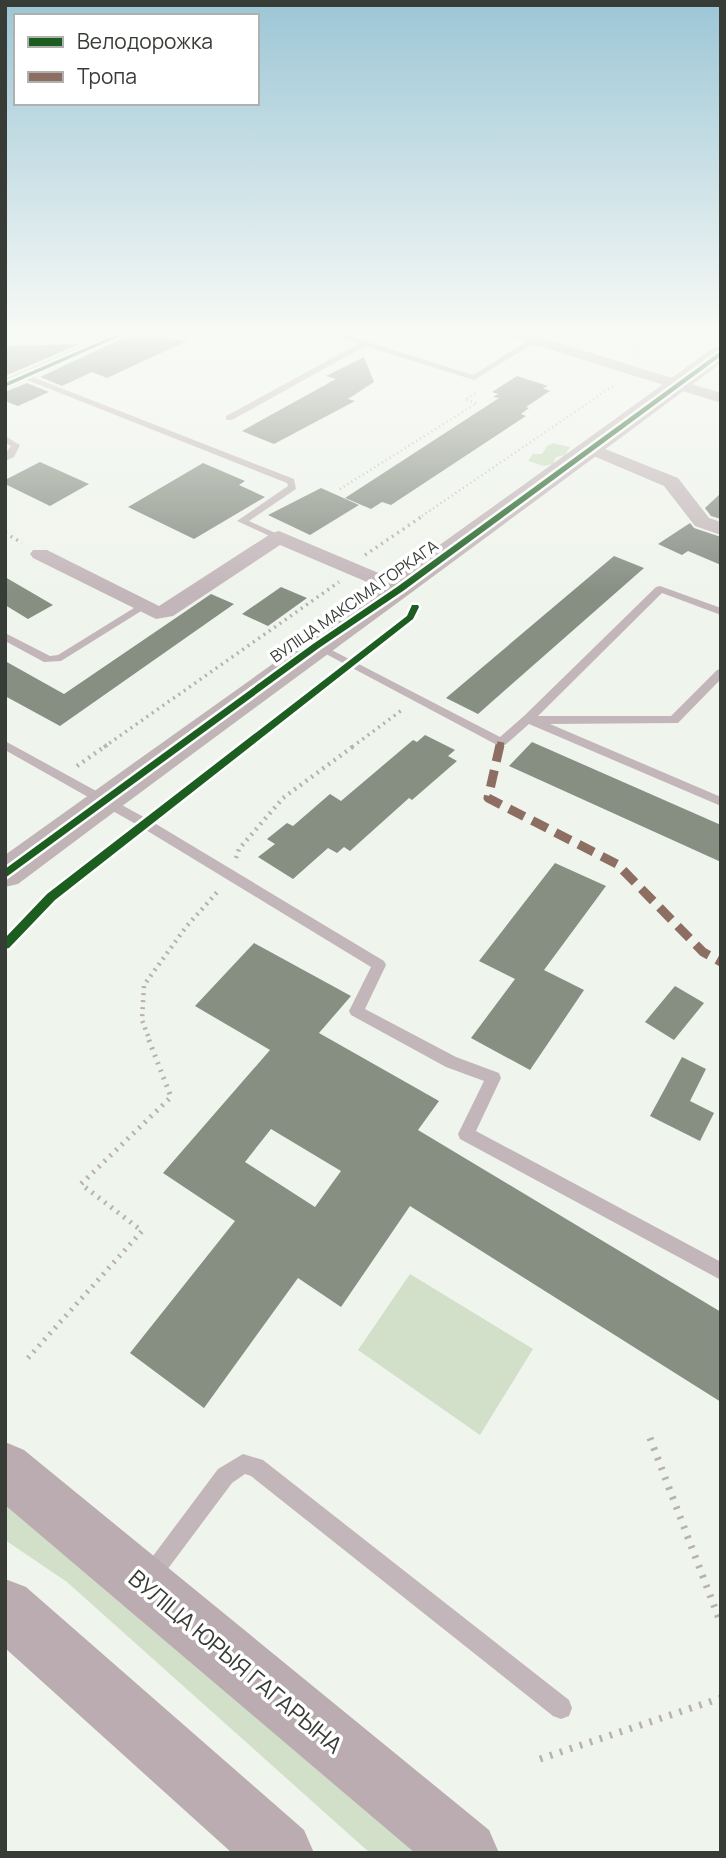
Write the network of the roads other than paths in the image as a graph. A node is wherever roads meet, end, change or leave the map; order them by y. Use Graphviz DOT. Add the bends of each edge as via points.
graph roads {
  1 [pos="136,420"];
  2 [pos="629,420"];
  3 [pos="5,439"];
  4 [pos="590,448"];
  5 [pos="5,458"];
  6 [pos="721,529"];
  7 [pos="279,537"];
  8 [pos="40,554"];
  9 [pos="400,589"];
  10 [pos="149,609"];
  11 [pos="721,612"];
  12 [pos="5,636"];
  13 [pos="323,650"];
  14 [pos="721,673"];
  15 [pos="528,719"];
  16 [pos="5,745"];
  17 [pos="721,802"];
  18 [pos="112,806"];
  19 [pos="5,874"];
  20 [pos="5,897"];
  21 [pos="721,1272"];
  22 [pos="5,1469"];
  23 [pos="144,1584"];
  24 [pos="5,1608"];
  25 [pos="561,1708"];
  26 [pos="263,1846"];
  27 [pos="466,1853"];
  1 -- 7 [label="lane" via="291,481 293,487 243,521"];
  2 -- 4 [label="street, ВУЛІЦА МАКСІМА ГОРКАГА"];
  3 -- 5 [label="lane" via="16,446"];
  4 -- 6 [label="street" via="671,482 702,522"];
  4 -- 9 [label="street, ВУЛІЦА МАКСІМА ГОРКАГА"];
  7 -- 9 [label="street"];
  7 -- 10 [label="street" via="166,612"];
  8 -- 10 [label="street"];
  9 -- 13 [label="street, ВУЛІЦА МАКСІМА ГОРКАГА"];
  10 -- 12 [label="lane" via="61,658 48,660"];
  11 -- 15 [label="lane" via="660,589"];
  13 -- 15 [label="lane" via="501,742"];
  13 -- 18 [label="street, ВУЛІЦА МАКСІМА ГОРКАГА"];
  14 -- 15 [label="lane" via="674,720"];
  15 -- 17 [label="lane"];
  16 -- 18 [label="lane"];
  18 -- 19 [label="street, ВУЛІЦА МАКСІМА ГОРКАГА"];
  18 -- 20 [label="street, ВУЛІЦА МАКСІМА ГОРКАГА"];
  18 -- 21 [label="lane" via="379,965 356,1011 450,1062 493,1078 466,1134"];
  22 -- 23 [label="main road, ВУЛІЦА ЮРЫЯ ГАГАРЫНА"];
  23 -- 25 [label="lane" via="225,1476 243,1464 256,1466"];
  23 -- 27 [label="main road, ВУЛІЦА ЮРЫЯ ГАГАРЫНА"];
  24 -- 26 [label="main road"];
}
